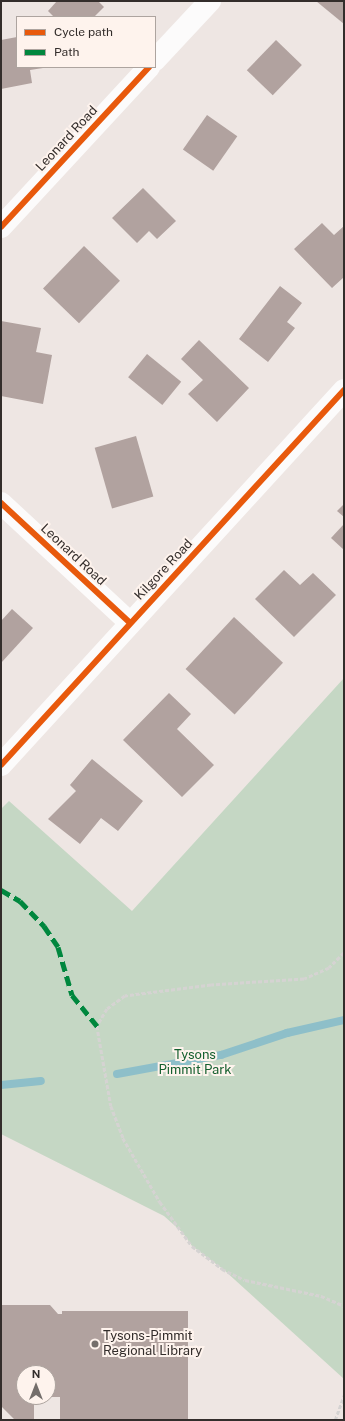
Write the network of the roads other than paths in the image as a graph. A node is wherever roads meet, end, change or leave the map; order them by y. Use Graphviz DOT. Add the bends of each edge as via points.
graph roads {
  1 [pos="210,1"];
  2 [pos="156,59"];
  3 [pos="148,68"];
  4 [pos="5,214"];
  5 [pos="344,390"];
  6 [pos="1,503"];
  7 [pos="130,624"];
  8 [pos="1,765"];
  1 -- 2 [label="street"];
  3 -- 4 [label="street, Leonard Road"];
  5 -- 7 [label="street, Kilgore Road"];
  6 -- 7 [label="street, Leonard Road"];
  7 -- 8 [label="street, Kilgore Road"];
}
